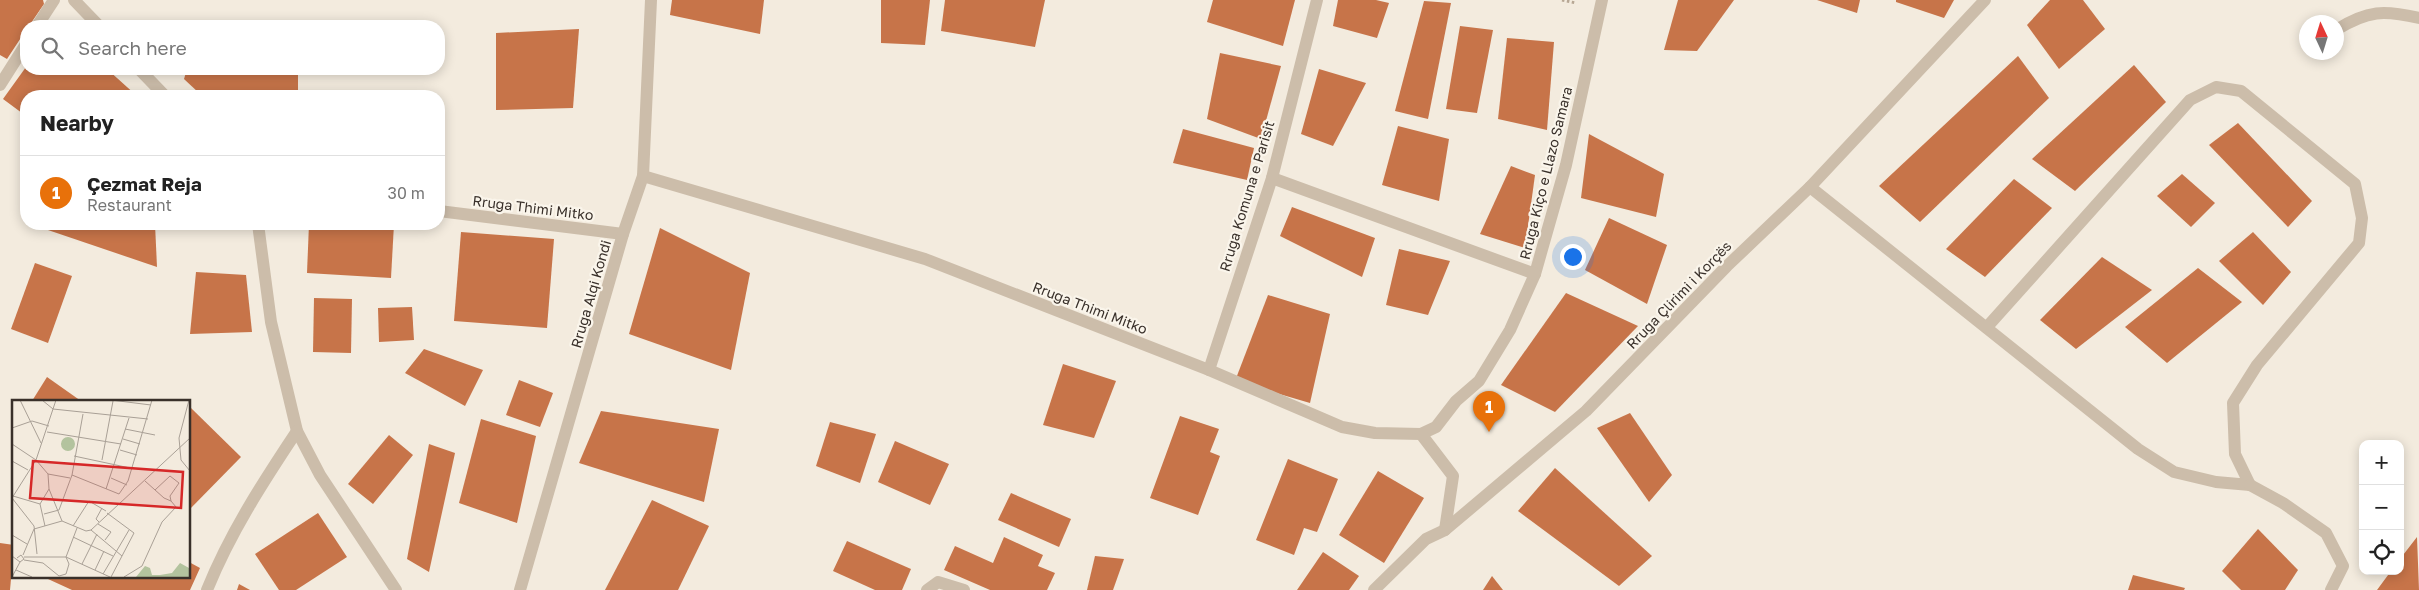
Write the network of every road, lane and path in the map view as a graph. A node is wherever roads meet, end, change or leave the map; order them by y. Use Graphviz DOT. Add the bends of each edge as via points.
graph roads {
  1 [pos="54,0"];
  2 [pos="74,0"];
  3 [pos="651,0"];
  4 [pos="1317,0"];
  5 [pos="1602,0"];
  6 [pos="1985,0"];
  7 [pos="2419,18"];
  8 [pos="41,20"];
  9 [pos="93,20"];
  10 [pos="2344,25"];
  11 [pos="20,53"];
  12 [pos="145,75"];
  13 [pos="0,85"];
  14 [pos="159,90"];
  15 [pos="643,176"];
  16 [pos="1272,178"];
  17 [pos="1810,187"];
  18 [pos="445,212"];
  19 [pos="259,230"];
  20 [pos="623,234"];
  21 [pos="1535,274"];
  22 [pos="1987,327"];
  23 [pos="1209,370"];
  24 [pos="297,431"];
  25 [pos="1422,434"];
  26 [pos="2250,485"];
  27 [pos="1445,530"];
  28 [pos="206,590"];
  29 [pos="396,590"];
  30 [pos="520,590"];
  31 [pos="927,590"];
  32 [pos="964,590"];
  33 [pos="1374,590"];
  34 [pos="2331,590"];
  1 -- 8 [label="street"];
  2 -- 9 [label="street"];
  3 -- 15 [label="street, Rruga Alqi Kondi"];
  4 -- 16 [label="street, Rruga Komuna e Parisit"];
  5 -- 21 [label="street, Rruga Kiço e Llazo Samara" via="1566,165"];
  6 -- 17 [label="street, Rruga Çlirimi i Korçës"];
  7 -- 10 [label="street" via="2393,12 2371,13"];
  11 -- 13 [label="street"];
  12 -- 14 [label="street"];
  15 -- 20 [label="street, Rruga Alqi Kondi"];
  15 -- 23 [label="street, Rruga Thimi Mitko" via="924,259"];
  16 -- 21 [label="street"];
  16 -- 23 [label="street, Rruga Komuna e Parisit"];
  17 -- 22 [label="street"];
  17 -- 27 [label="street, Rruga Çlirimi i Korçës" via="1727,266 1586,411"];
  18 -- 20 [label="street, Rruga Thimi Mitko"];
  19 -- 24 [label="street" via="271,322"];
  20 -- 30 [label="street, Rruga Alqi Kondi"];
  21 -- 25 [label="street, Rruga Kiço e Llazo Samara" via="1510,330 1479,381 1456,401 1436,427"];
  22 -- 26 [label="street" via="2085,409 2174,472 2216,482"];
  22 -- 26 [label="street" via="2190,100 2216,88 2241,91 2355,184 2362,218 2359,243 2257,365 2233,403 2235,454"];
  23 -- 25 [label="street, Rruga Thimi Mitko" via="1342,427 1375,433"];
  24 -- 28 [label="street" via="262,484"];
  24 -- 29 [label="street" via="320,475"];
  25 -- 27 [label="street" via="1453,476"];
  26 -- 34 [label="street" via="2326,533 2343,566"];
  27 -- 33 [label="street, Rruga Çlirimi i Korçës" via="1426,539"];
  31 -- 32 [label="street" via="938,582"];
}
